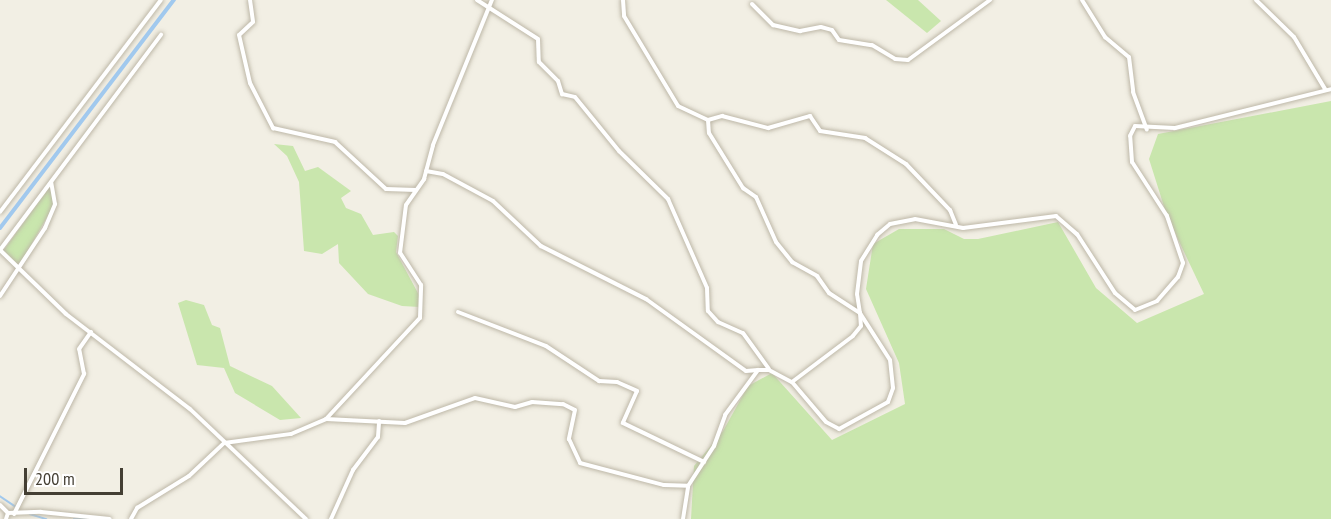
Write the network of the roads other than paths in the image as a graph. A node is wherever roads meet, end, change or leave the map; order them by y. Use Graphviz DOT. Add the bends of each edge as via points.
graph roads {
  1 [pos="161,0"];
  2 [pos="250,0"];
  3 [pos="477,0"];
  4 [pos="492,0"];
  5 [pos="623,0"];
  6 [pos="990,0"];
  7 [pos="1082,0"];
  8 [pos="1256,0"];
  9 [pos="752,4"];
  10 [pos="489,8"];
  11 [pos="161,34"];
  12 [pos="1328,89"];
  13 [pos="708,120"];
  14 [pos="1148,130"];
  15 [pos="426,171"];
  16 [pos="51,182"];
  17 [pos="416,190"];
  18 [pos="0,212"];
  19 [pos="956,225"];
  20 [pos="0,250"];
  21 [pos="18,269"];
  22 [pos="0,296"];
  23 [pos="458,312"];
  24 [pos="860,313"];
  25 [pos="91,332"];
  26 [pos="758,370"];
  27 [pos="769,370"];
  28 [pos="792,382"];
  29 [pos="326,419"];
  30 [pos="379,421"];
  31 [pos="224,443"];
  32 [pos="704,462"];
  33 [pos="688,486"];
  34 [pos="0,505"];
  35 [pos="8,513"];
  36 [pos="14,514"];
  37 [pos="6,519"];
  38 [pos="110,519"];
  39 [pos="131,519"];
  40 [pos="306,519"];
  41 [pos="331,519"];
  42 [pos="683,519"];
  1 -- 18 [label="street"];
  2 -- 17 [label="street" via="252,22 239,35 250,83 273,129 335,142 386,189"];
  3 -- 10 [label="street"];
  4 -- 10 [label="street"];
  5 -- 13 [label="street" via="624,16 678,106"];
  6 -- 9 [label="street" via="909,60 895,59 872,45 839,40 832,30 820,27 800,31 773,25"];
  7 -- 14 [label="street" via="1105,37 1129,57 1134,92"];
  8 -- 12 [label="street" via="1294,37"];
  10 -- 15 [label="street"];
  10 -- 27 [label="street" via="538,39 539,62 558,81 562,94 575,97 619,150 668,199 707,288 708,311 718,322 743,333"];
  11 -- 16 [label="street"];
  12 -- 14 [label="street" via="1186,125"];
  13 -- 19 [label="street" via="722,116 768,128 810,116 820,131 865,138 906,164 950,210"];
  13 -- 24 [label="street" via="709,133 743,188 756,197 769,229 792,262 818,276 829,293"];
  14 -- 19 [label="street" via="1135,126 1130,136 1132,162 1167,216 1183,263 1178,277 1157,301 1135,310 1115,293 1077,234 1056,216 982,227"];
  15 -- 17 [label="street"];
  15 -- 26 [label="street" via="443,174 493,201 541,246 646,299 746,371"];
  16 -- 20 [label="street"];
  16 -- 21 [label="street" via="55,204"];
  17 -- 29 [label="street" via="406,206 399,245 421,285 420,318"];
  19 -- 24 [label="street" via="900,221 877,235 861,261 857,294"];
  20 -- 21 [label="street"];
  21 -- 22 [label="street"];
  21 -- 25 [label="street"];
  23 -- 32 [label="street" via="539,343 599,381 637,391 623,423"];
  24 -- 28 [label="street" via="861,326 852,336"];
  24 -- 28 [label="street" via="890,360 893,388 888,402 839,429 826,422"];
  25 -- 31 [label="street" via="190,409"];
  25 -- 36 [label="street" via="80,349 84,374"];
  26 -- 27 [label="street"];
  26 -- 32 [label="street" via="725,415"];
  27 -- 28 [label="street"];
  29 -- 30 [label="street"];
  29 -- 31 [label="street" via="291,434"];
  30 -- 33 [label="street" via="405,423 475,398 515,407 532,402 563,404 575,410 569,439 580,463 664,485"];
  30 -- 41 [label="street" via="378,437 353,470"];
  31 -- 39 [label="street" via="189,476 137,508"];
  31 -- 40 [label="street"];
  32 -- 33 [label="street"];
  33 -- 42 [label="street"];
  34 -- 35 [label="street"];
  35 -- 36 [label="street"];
  35 -- 37 [label="street"];
  36 -- 38 [label="street" via="84,514"];
}
